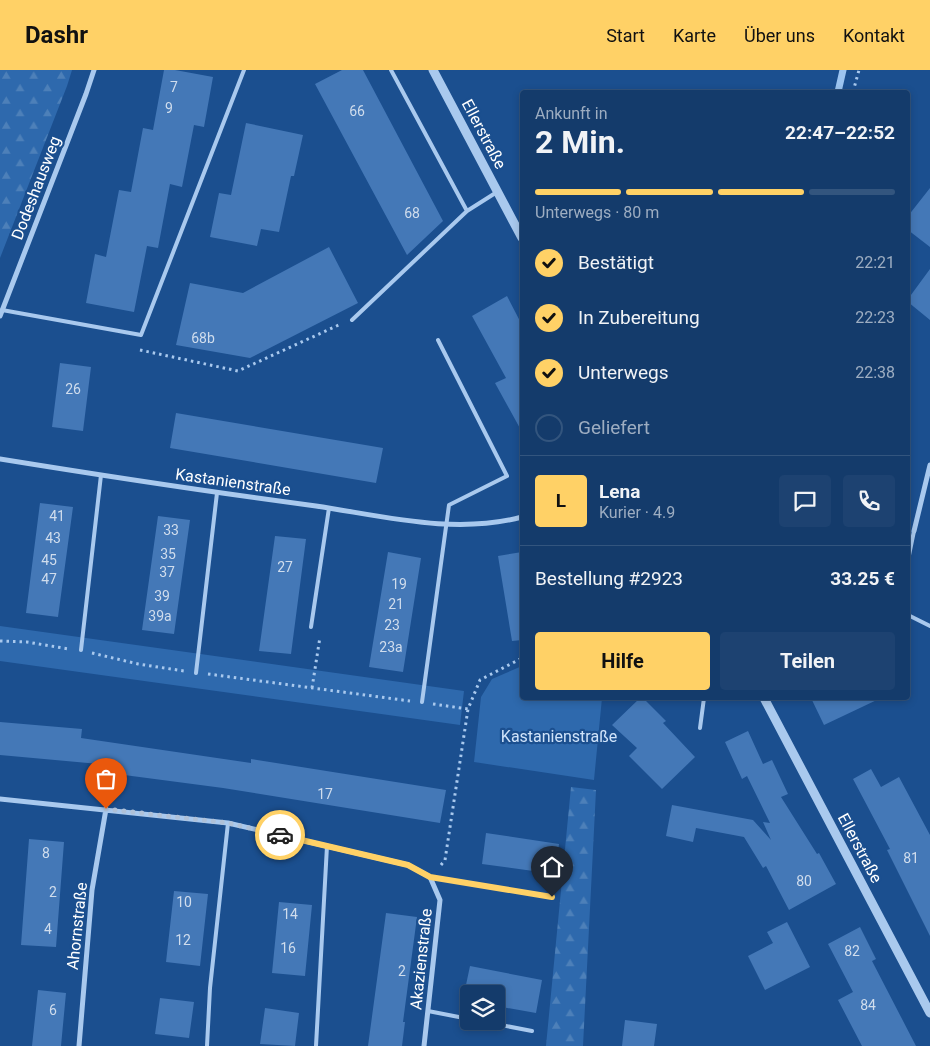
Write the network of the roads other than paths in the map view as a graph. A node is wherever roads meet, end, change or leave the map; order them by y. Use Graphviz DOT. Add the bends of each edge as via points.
graph roads {
  1 [pos="94,70"];
  2 [pos="244,70"];
  3 [pos="391,70"];
  4 [pos="433,70"];
  5 [pos="498,191"];
  6 [pos="467,211"];
  7 [pos="520,234"];
  8 [pos="1,313"];
  9 [pos="352,320"];
  10 [pos="438,340"];
  11 [pos="0,459"];
  12 [pos="930,465"];
  13 [pos="101,475"];
  14 [pos="217,493"];
  15 [pos="329,508"];
  16 [pos="520,518"];
  17 [pos="446,525"];
  18 [pos="914,532"];
  19 [pos="910,551"];
  20 [pos="910,616"];
  21 [pos="930,626"];
  22 [pos="311,627"];
  23 [pos="81,650"];
  24 [pos="196,673"];
  25 [pos="704,700"];
  26 [pos="765,700"];
  27 [pos="422,702"];
  28 [pos="700,728"];
  29 [pos="0,799"];
  30 [pos="106,809"];
  31 [pos="228,823"];
  32 [pos="327,846"];
  33 [pos="430,877"];
  34 [pos="552,897"];
  35 [pos="428,1011"];
  36 [pos="930,1013"];
  37 [pos="460,1017"];
  38 [pos="505,1026"];
  39 [pos="532,1031"];
  40 [pos="79,1046"];
  41 [pos="207,1046"];
  42 [pos="316,1046"];
  43 [pos="424,1046"];
  1 -- 8 [label="street, Dodeshausweg"];
  2 -- 8 [label="lane" via="141,335"];
  3 -- 6 [label="lane"];
  4 -- 5 [label="street, Ellerstraße"];
  5 -- 6 [label="lane"];
  5 -- 7 [label="street, Ellerstraße"];
  6 -- 9 [label="lane"];
  10 -- 17 [label="lane" via="507,476 449,505"];
  11 -- 13 [label="street, Kastanienstraße"];
  12 -- 18 [label="street"];
  13 -- 14 [label="street, Kastanienstraße"];
  13 -- 23 [label="lane"];
  14 -- 15 [label="street, Kastanienstraße"];
  14 -- 24 [label="lane"];
  15 -- 17 [label="street, Kastanienstraße"];
  15 -- 22 [label="lane"];
  16 -- 17 [label="street, Kastanienstraße" via="504,522"];
  17 -- 27 [label="lane"];
  18 -- 19 [label="lane"];
  20 -- 21 [label="lane"];
  25 -- 28 [label="lane"];
  26 -- 36 [label="street, Ellerstraße"];
  29 -- 30 [label="street"];
  30 -- 31 [label="street"];
  30 -- 40 [label="street, Ahornstraße" via="92,890"];
  31 -- 32 [label="street"];
  31 -- 41 [label="lane"];
  32 -- 33 [label="street" via="408,865"];
  32 -- 42 [label="lane"];
  33 -- 34 [label="lane"];
  33 -- 35 [label="street, Akazienstraße" via="440,900"];
  35 -- 37 [label="lane"];
  35 -- 43 [label="street, Akazienstraße"];
  38 -- 39 [label="lane"];
}
